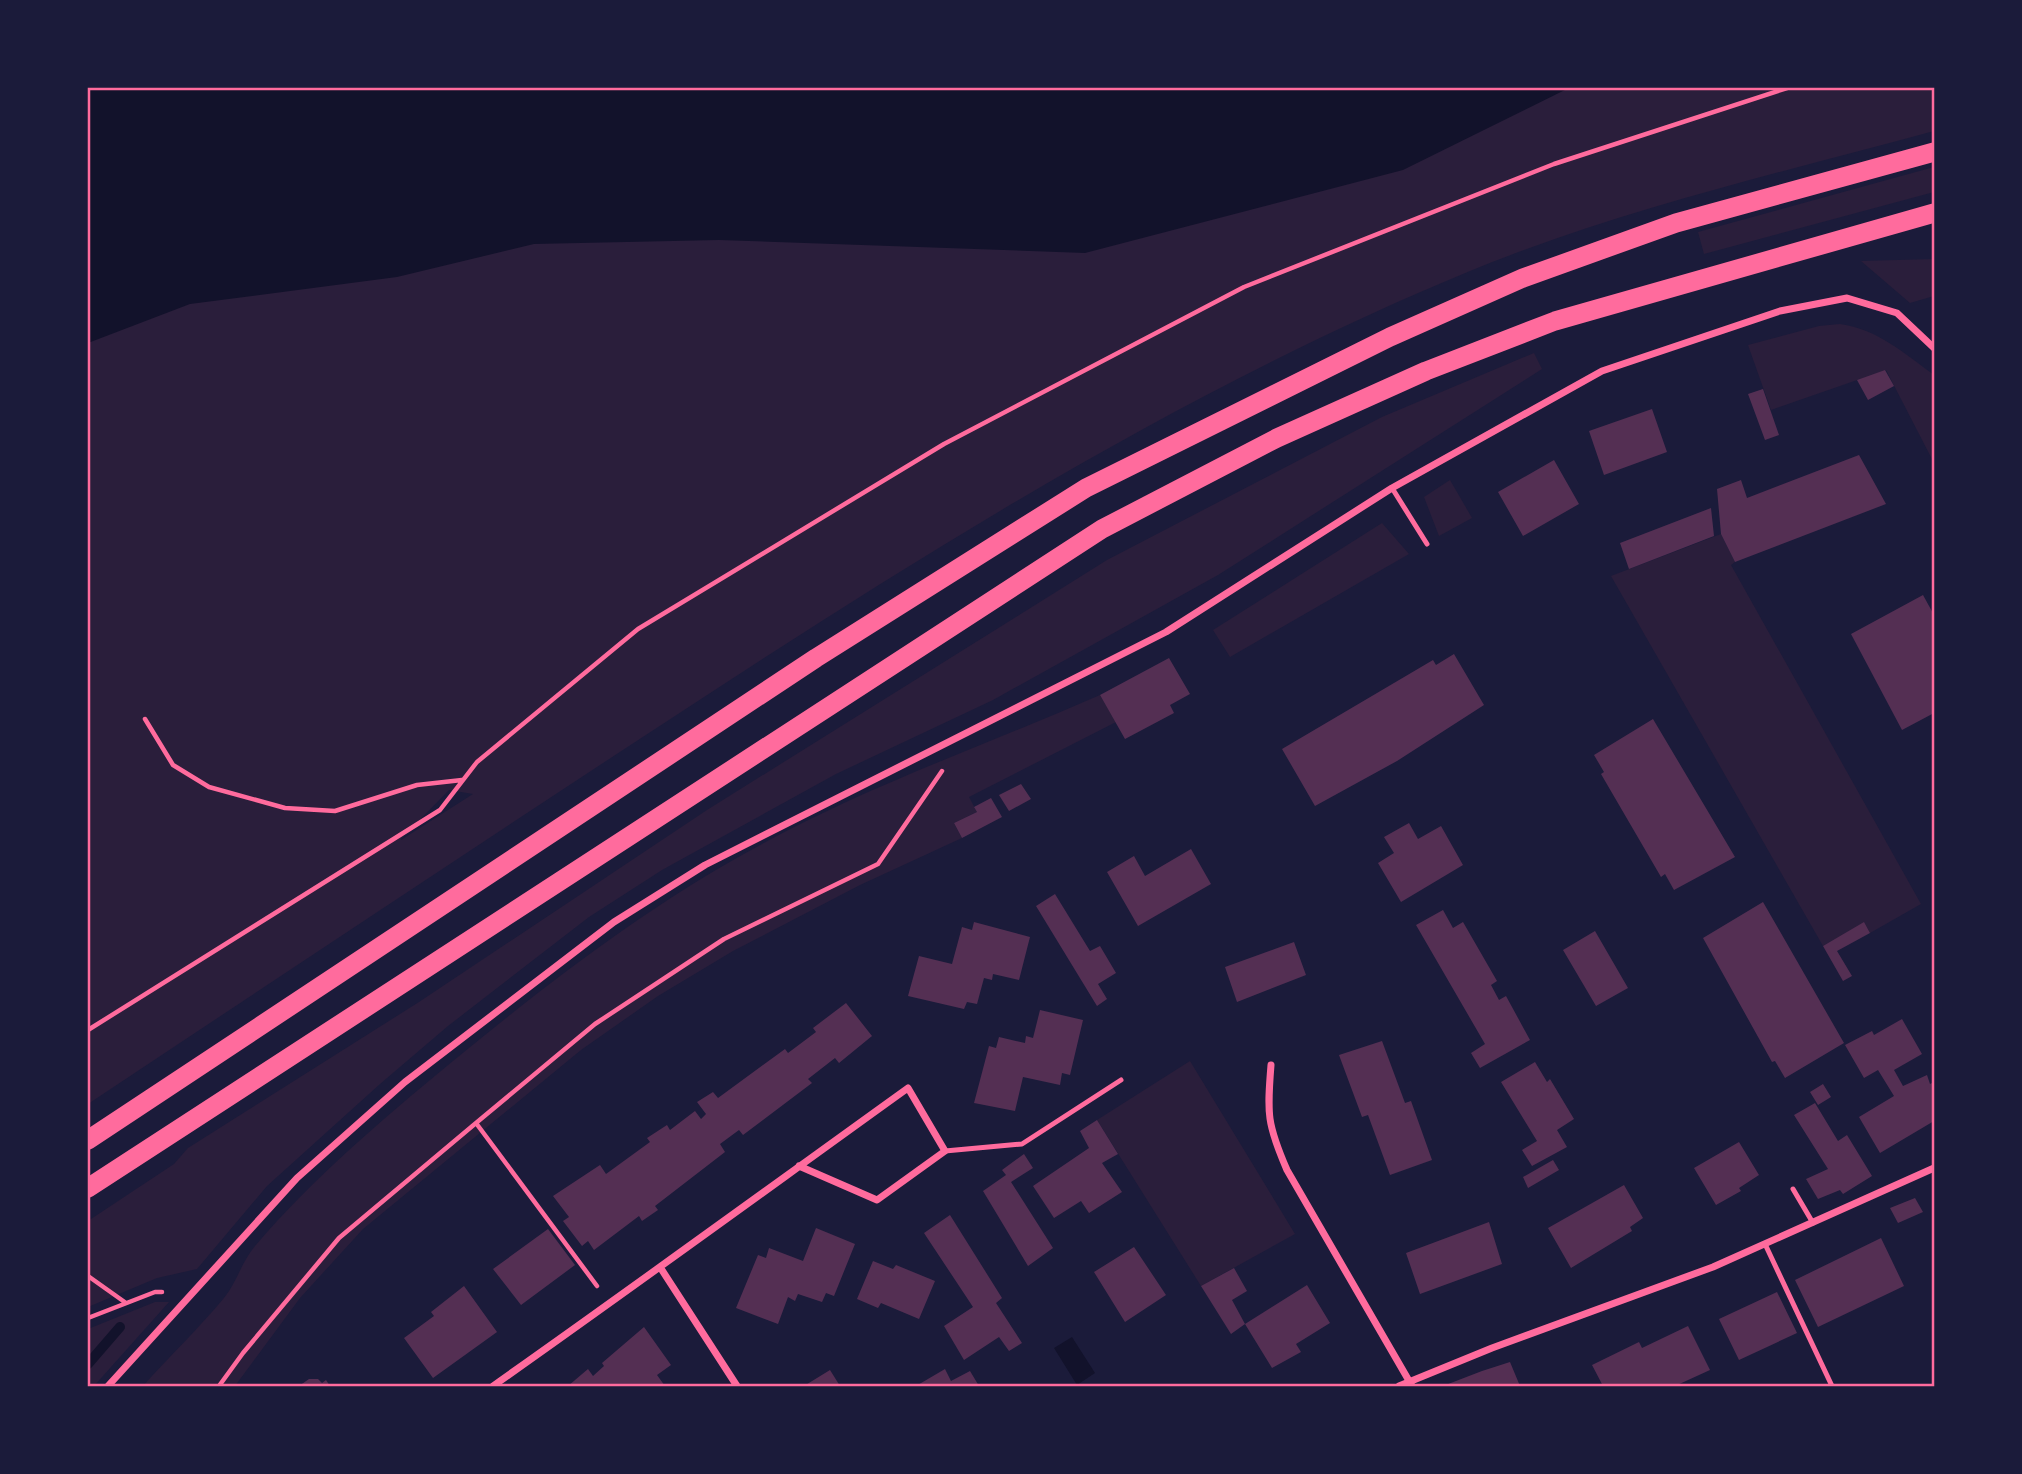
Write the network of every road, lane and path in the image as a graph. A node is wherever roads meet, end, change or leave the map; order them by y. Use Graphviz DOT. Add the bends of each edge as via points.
graph roads {
  1 [pos="1787,88"];
  2 [pos="1934,152"];
  3 [pos="1934,213"];
  4 [pos="1934,348"];
  5 [pos="1392,488"];
  6 [pos="1427,544"];
  7 [pos="145,719"];
  8 [pos="967,735"];
  9 [pos="463,780"];
  10 [pos="88,1030"];
  11 [pos="1271,1065"];
  12 [pos="1121,1080"];
  13 [pos="476,1123"];
  14 [pos="88,1140"];
  15 [pos="945,1151"];
  16 [pos="799,1166"];
  17 [pos="1934,1168"];
  18 [pos="88,1188"];
  19 [pos="1793,1189"];
  20 [pos="1813,1223"];
  21 [pos="1765,1244"];
  22 [pos="660,1267"];
  23 [pos="88,1276"];
  24 [pos="192,1293"];
  25 [pos="126,1303"];
  26 [pos="610,1303"];
  27 [pos="88,1318"];
  28 [pos="1411,1384"];
  29 [pos="108,1387"];
  30 [pos="219,1387"];
  31 [pos="493,1387"];
  32 [pos="737,1387"];
  33 [pos="1399,1387"];
  34 [pos="1832,1387"];
  1 -- 9 [label="path" via="1553,164 1232,293 944,444 638,629 477,762"];
  2 -- 14 [label="highway" via="1676,223 1523,278 1390,337 1086,488 816,658"];
  3 -- 18 [label="highway" via="1542,326 1426,371 1277,438 1102,529"];
  4 -- 5 [label="street" via="1897,313 1876,304 1847,298 1780,311 1602,370"];
  5 -- 6 [label="lane"];
  5 -- 8 [label="street" via="1166,632"];
  7 -- 9 [label="path" via="173,765 209,787 285,808 335,811 417,785"];
  8 -- 13 [label="path" via="878,864 724,939 595,1024"];
  8 -- 24 [label="street" via="705,865 614,922 397,1089 297,1178"];
  9 -- 10 [label="path" via="440,810"];
  11 -- 28 [label="street" via="1267,1114 1287,1170"];
  12 -- 15 [label="lane" via="1022,1144"];
  13 -- 26 [label="path"];
  13 -- 30 [label="path" via="339,1238"];
  15 -- 16 [label="street" via="877,1200"];
  15 -- 16 [label="street" via="908,1088"];
  16 -- 22 [label="street"];
  17 -- 20 [label="street"];
  19 -- 20 [label="lane"];
  20 -- 21 [label="street"];
  21 -- 28 [label="street"];
  21 -- 34 [label="lane"];
  22 -- 26 [label="street"];
  22 -- 32 [label="street"];
  23 -- 25 [label="path"];
  24 -- 25 [label="path" via="155,1292"];
  24 -- 29 [label="street"];
  25 -- 27 [label="path"];
  26 -- 31 [label="street"];
  28 -- 33 [label="street"];
}
